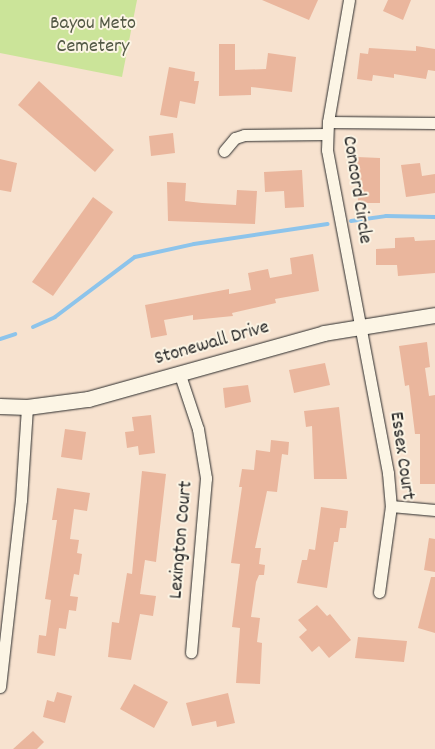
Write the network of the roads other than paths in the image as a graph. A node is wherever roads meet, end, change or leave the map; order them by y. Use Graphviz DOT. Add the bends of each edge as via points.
graph roads {
  1 [pos="349,0"];
  2 [pos="435,123"];
  3 [pos="327,128"];
  4 [pos="224,150"];
  5 [pos="435,315"];
  6 [pos="361,326"];
  7 [pos="180,375"];
  8 [pos="0,406"];
  9 [pos="27,407"];
  10 [pos="391,506"];
  11 [pos="435,510"];
  12 [pos="379,592"];
  13 [pos="190,652"];
  14 [pos="0,687"];
  1 -- 3 [label="street, Concord Circle"];
  2 -- 3 [label="street"];
  3 -- 4 [label="street" via="244,135 235,138"];
  3 -- 6 [label="street, Concord Circle" via="327,150"];
  5 -- 6 [label="street, Stonewall Drive"];
  6 -- 7 [label="street, Stonewall Drive" via="268,348"];
  6 -- 10 [label="street, Essex Court"];
  7 -- 9 [label="street, Stonewall Drive" via="88,399"];
  7 -- 13 [label="street, Lexington Court" via="198,429 206,478"];
  8 -- 9 [label="street, Stonewall Drive"];
  9 -- 14 [label="street" via="21,500"];
  10 -- 11 [label="street"];
  10 -- 12 [label="street, Essex Court"];
}
